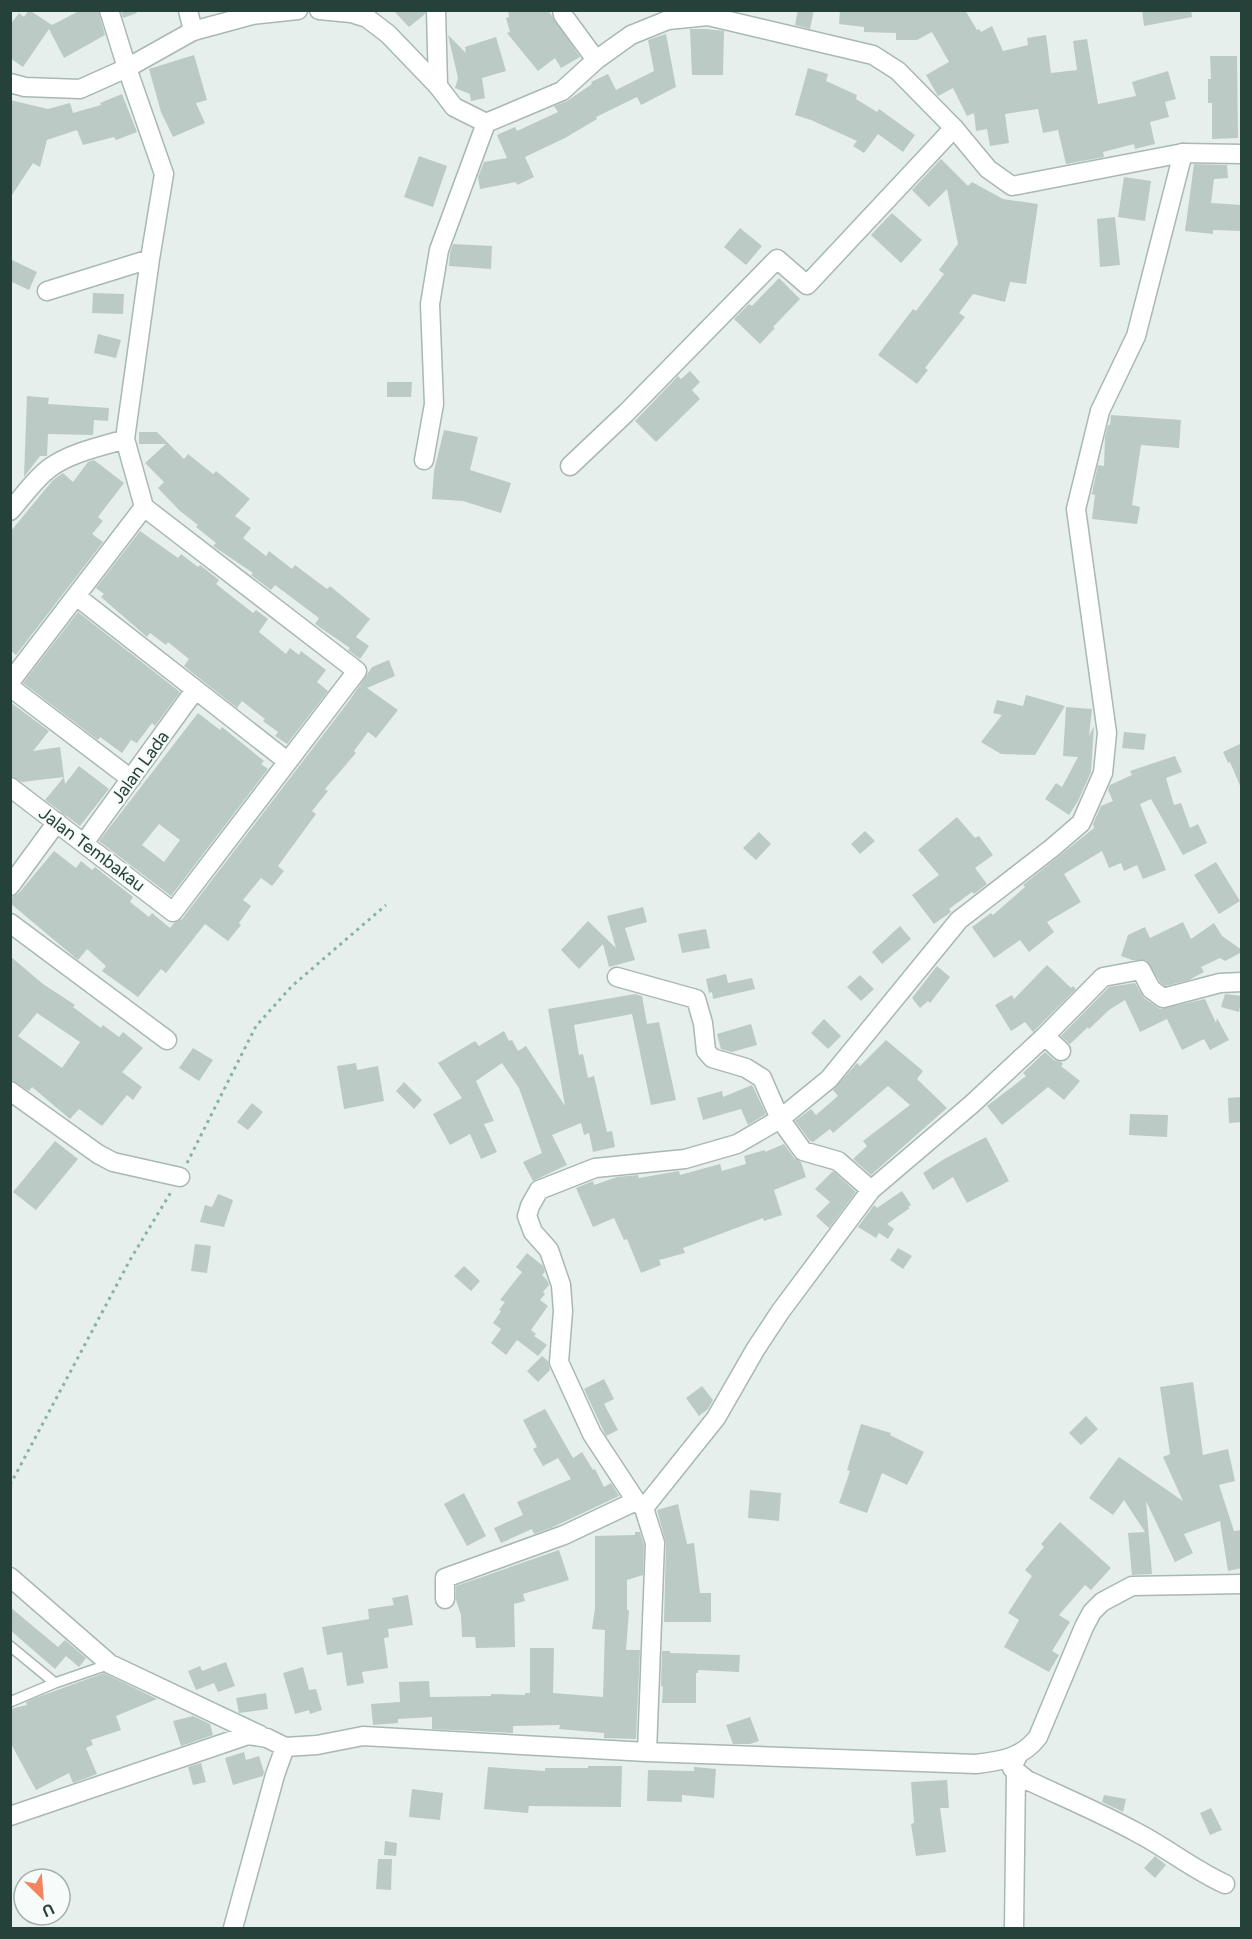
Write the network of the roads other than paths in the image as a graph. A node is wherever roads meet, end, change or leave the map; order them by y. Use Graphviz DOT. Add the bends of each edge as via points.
graph roads {
  1 [pos="109,10"];
  2 [pos="188,10"];
  3 [pos="298,10"];
  4 [pos="319,10"];
  5 [pos="436,10"];
  6 [pos="562,10"];
  7 [pos="350,12"];
  8 [pos="708,13"];
  9 [pos="193,31"];
  10 [pos="596,60"];
  11 [pos="127,68"];
  12 [pos="10,83"];
  13 [pos="438,86"];
  14 [pos="486,123"];
  15 [pos="954,128"];
  16 [pos="1183,153"];
  17 [pos="1242,154"];
  18 [pos="150,259"];
  19 [pos="47,291"];
  20 [pos="125,439"];
  21 [pos="424,460"];
  22 [pos="570,466"];
  23 [pos="144,507"];
  24 [pos="10,512"];
  25 [pos="76,596"];
  26 [pos="10,682"];
  27 [pos="10,687"];
  28 [pos="195,690"];
  29 [pos="287,762"];
  30 [pos="131,779"];
  31 [pos="10,787"];
  32 [pos="57,822"];
  33 [pos="84,843"];
  34 [pos="10,886"];
  35 [pos="10,922"];
  36 [pos="617,977"];
  37 [pos="1242,982"];
  38 [pos="1045,1036"];
  39 [pos="167,1040"];
  40 [pos="1061,1051"];
  41 [pos="10,1091"];
  42 [pos="780,1119"];
  43 [pos="180,1177"];
  44 [pos="872,1190"];
  45 [pos="640,1505"];
  46 [pos="10,1577"];
  47 [pos="1242,1584"];
  48 [pos="445,1599"];
  49 [pos="10,1646"];
  50 [pos="110,1664"];
  51 [pos="55,1683"];
  52 [pos="10,1702"];
  53 [pos="267,1738"];
  54 [pos="285,1748"];
  55 [pos="647,1752"];
  56 [pos="1017,1764"];
  57 [pos="10,1816"];
  58 [pos="1225,1884"];
  59 [pos="233,1929"];
  60 [pos="1014,1929"];
  1 -- 11 [label="street"];
  2 -- 9 [label="street"];
  3 -- 9 [label="street" via="252,15"];
  4 -- 7 [label="street"];
  5 -- 13 [label="street"];
  6 -- 10 [label="street"];
  7 -- 13 [label="street" via="368,18 388,34"];
  8 -- 10 [label="street" via="668,20 631,35"];
  8 -- 15 [label="street" via="873,55 898,71"];
  9 -- 11 [label="street"];
  10 -- 14 [label="street" via="562,91"];
  11 -- 12 [label="street" via="80,89"];
  11 -- 18 [label="street" via="165,174"];
  13 -- 14 [label="street" via="454,107"];
  14 -- 21 [label="street" via="439,250 430,304 434,404"];
  15 -- 16 [label="street" via="988,169 1012,186"];
  15 -- 22 [label="street" via="807,285 777,259"];
  16 -- 17 [label="street"];
  16 -- 42 [label="street" via="1136,336 1100,411 1076,509 1107,733 1103,773 1081,824 959,920 828,1079"];
  18 -- 19 [label="street"];
  18 -- 20 [label="street"];
  20 -- 23 [label="street"];
  20 -- 24 [label="street" via="52,466"];
  23 -- 25 [label="street"];
  23 -- 29 [label="street" via="357,671"];
  25 -- 26 [label="street"];
  25 -- 28 [label="street"];
  27 -- 30 [label="street"];
  28 -- 29 [label="street"];
  28 -- 30 [label="street, Jalan Lada"];
  29 -- 33 [label="street, Jalan Tembakau" via="173,912"];
  30 -- 33 [label="street, Jalan Lada"];
  31 -- 32 [label="street, Jalan Tembakau"];
  32 -- 33 [label="street, Jalan Tembakau"];
  32 -- 34 [label="street"];
  35 -- 39 [label="street"];
  36 -- 42 [label="street" via="696,999 706,1050 712,1058 746,1068 762,1078"];
  37 -- 38 [label="street" via="1220,983 1163,998 1151,989 1141,970 1103,976"];
  38 -- 40 [label="street"];
  38 -- 44 [label="street"];
  41 -- 43 [label="street" via="105,1158"];
  42 -- 44 [label="street" via="803,1151 838,1161"];
  42 -- 45 [label="street" via="737,1144 685,1159 595,1168 538,1190 530,1206 527,1216 533,1232 549,1250 561,1285 559,1362 592,1434"];
  44 -- 45 [label="street" via="780,1312 716,1418"];
  45 -- 48 [label="street" via="445,1578"];
  45 -- 55 [label="street" via="655,1543"];
  46 -- 50 [label="street"];
  47 -- 56 [label="street" via="1131,1586 1102,1602 1084,1627 1038,1737"];
  49 -- 51 [label="lane"];
  50 -- 51 [label="lane"];
  50 -- 53 [label="street"];
  51 -- 52 [label="lane"];
  53 -- 54 [label="street"];
  53 -- 57 [label="street" via="248,1735"];
  54 -- 55 [label="street" via="363,1736"];
  54 -- 59 [label="street"];
  55 -- 56 [label="street"];
  56 -- 58 [label="street" via="1027,1780 1138,1833"];
  56 -- 60 [label="street"];
}
